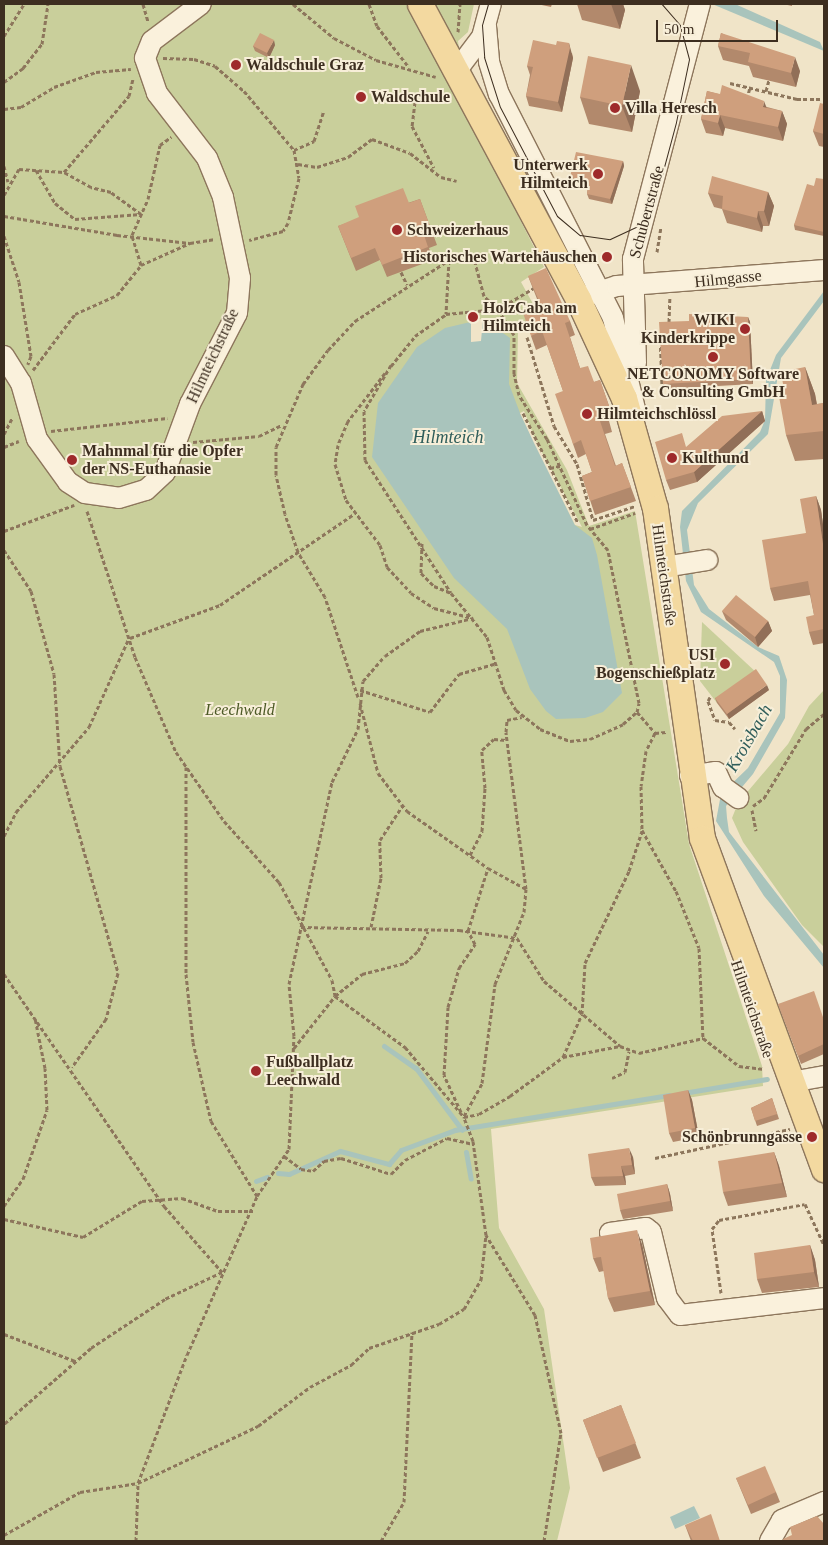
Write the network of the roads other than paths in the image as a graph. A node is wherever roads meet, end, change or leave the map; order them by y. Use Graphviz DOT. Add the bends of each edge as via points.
graph roads {
  1 [pos="201,4"];
  2 [pos="420,4"];
  3 [pos="491,4"];
  4 [pos="698,10"];
  5 [pos="486,26"];
  6 [pos="449,75"];
  7 [pos="824,270"];
  8 [pos="632,286"];
  9 [pos="600,290"];
  10 [pos="632,307"];
  11 [pos="582,309"];
  12 [pos="613,318"];
  13 [pos="4,356"];
  14 [pos="643,455"];
  15 [pos="707,560"];
  16 [pos="672,566"];
  17 [pos="690,776"];
  18 [pos="737,797"];
  19 [pos="824,1076"];
  20 [pos="791,1082"];
  21 [pos="824,1169"];
  22 [pos="610,1233"];
  23 [pos="824,1298"];
  24 [pos="824,1502"];
  25 [pos="770,1541"];
  1 -- 13 [label="street, Hilmteichstraße" via="152,41 142,65 156,93 207,158 233,240 240,278 237,313 187,415 165,472 146,490 119,498 85,493 68,482 50,462 36,432 21,383"];
  2 -- 6 [label="main road, Hilmteichstraße"];
  3 -- 5 [label="street"];
  4 -- 8 [label="street, Schubertstraße" via="633,259"];
  5 -- 6 [label="street"];
  5 -- 9 [label="street" via="489,62 499,94"];
  6 -- 11 [label="main road, Hilmteichstraße"];
  7 -- 8 [label="street, Hilmgasse"];
  8 -- 9 [label="street"];
  8 -- 10 [label="street, Schubertstraße"];
  9 -- 11 [label="street"];
  9 -- 12 [label="street"];
  10 -- 12 [label="street"];
  10 -- 14 [label="street, Schubertstraße"];
  11 -- 12 [label="street"];
  11 -- 14 [label="main road, Hilmteichstraße" via="624,398"];
  12 -- 14 [label="street"];
  14 -- 16 [label="main road, Hilmteichstraße" via="645,507"];
  15 -- 16 [label="street"];
  16 -- 17 [label="main road, Hilmteichstraße"];
  17 -- 18 [label="street" via="716,772"];
  17 -- 20 [label="main road, Hilmteichstraße" via="702,838 733,926 733,957 744,996 772,1069"];
  19 -- 20 [label="street"];
  20 -- 21 [label="main road"];
  22 -- 23 [label="street" via="646,1228 651,1232 667,1298 680,1315"];
  24 -- 25 [label="street" via="782,1520"];
}
